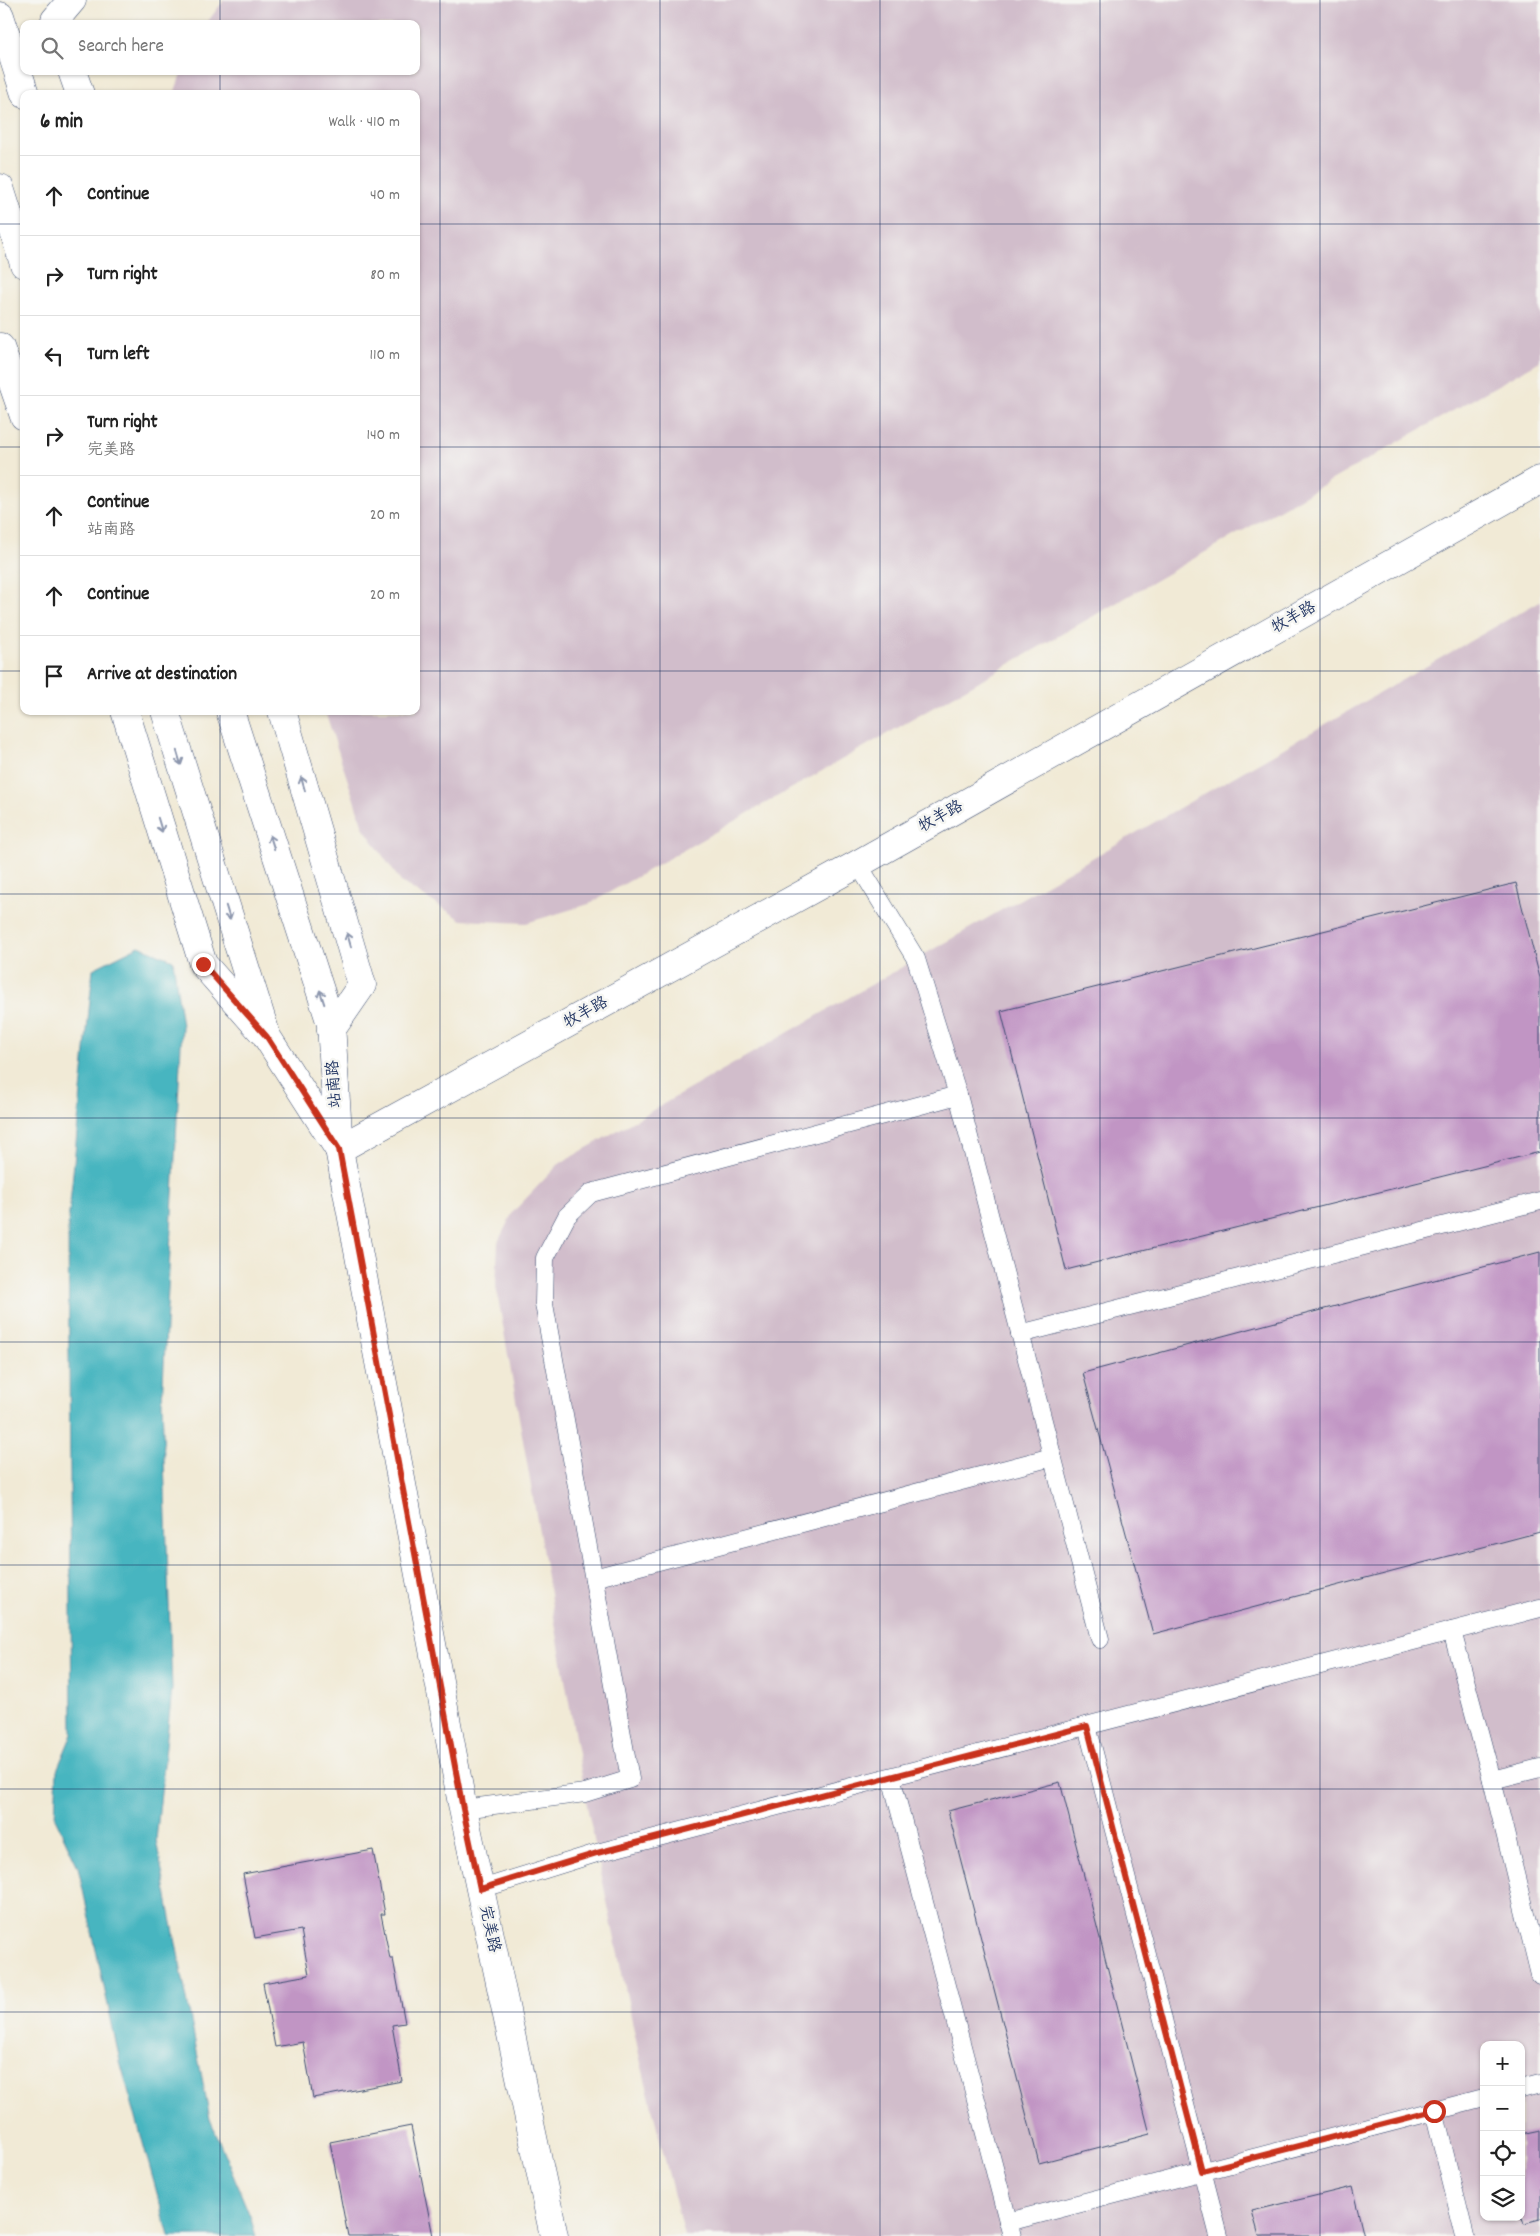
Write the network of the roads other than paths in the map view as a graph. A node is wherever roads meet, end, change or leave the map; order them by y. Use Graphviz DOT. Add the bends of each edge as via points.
graph roads {
  1 [pos="0,16"];
  2 [pos="73,75"];
  3 [pos="23,90"];
  4 [pos="79,90"];
  5 [pos="0,188"];
  6 [pos="20,251"];
  7 [pos="0,347"];
  8 [pos="20,404"];
  9 [pos="1540,480"];
  10 [pos="126,715"];
  11 [pos="166,715"];
  12 [pos="231,715"];
  13 [pos="283,715"];
  14 [pos="858,864"];
  15 [pos="331,1030"];
  16 [pos="267,1037"];
  17 [pos="958,1095"];
  18 [pos="339,1149"];
  19 [pos="1540,1201"];
  20 [pos="1020,1334"];
  21 [pos="1052,1457"];
  22 [pos="594,1578"];
  23 [pos="1540,1608"];
  24 [pos="1452,1631"];
  25 [pos="1100,1638"];
  26 [pos="1087,1726"];
  27 [pos="1540,1768"];
  28 [pos="891,1777"];
  29 [pos="1492,1780"];
  30 [pos="463,1809"];
  31 [pos="480,1889"];
  32 [pos="1534,1925"];
  33 [pos="1540,1975"];
  34 [pos="1540,2084"];
  35 [pos="1525,2088"];
  36 [pos="1480,2099"];
  37 [pos="1434,2111"];
  38 [pos="1202,2171"];
  39 [pos="1010,2229"];
  40 [pos="554,2236"];
  41 [pos="1218,2236"];
  42 [pos="1465,2236"];
  1 -- 3 [label="main road"];
  2 -- 4 [label="main road"];
  5 -- 6 [label="main road"];
  7 -- 8 [label="main road"];
  9 -- 14 [label="main road, 牧羊路"];
  10 -- 16 [label="main road, one-way" via="203,964"];
  11 -- 16 [label="main road, 站南路, one-way"];
  15 -- 12 [label="main road, 站南路, one-way"];
  15 -- 13 [label="main road, one-way" via="362,985"];
  14 -- 17 [label="lane" via="916,959"];
  14 -- 18 [label="main road, 牧羊路"];
  15 -- 18 [label="main road, 站南路"];
  16 -- 18 [label="main road, 站南路"];
  17 -- 20 [label="lane"];
  17 -- 22 [label="lane" via="591,1193 567,1216 545,1258 544,1304"];
  18 -- 30 [label="main road, 完美路"];
  19 -- 20 [label="lane"];
  20 -- 21 [label="lane"];
  21 -- 22 [label="lane"];
  21 -- 25 [label="lane"];
  22 -- 30 [label="lane" via="630,1779 585,1793"];
  23 -- 24 [label="lane"];
  24 -- 26 [label="lane"];
  24 -- 29 [label="lane"];
  26 -- 28 [label="lane"];
  26 -- 38 [label="lane"];
  27 -- 29 [label="lane"];
  28 -- 31 [label="lane" via="597,1853"];
  28 -- 39 [label="lane"];
  29 -- 32 [label="lane"];
  30 -- 31 [label="main road, 完美路"];
  31 -- 40 [label="main road, 完美路"];
  32 -- 33 [label="lane"];
  34 -- 35 [label="lane"];
  36 -- 37 [label="lane"];
  37 -- 38 [label="lane"];
  37 -- 42 [label="lane"];
  38 -- 39 [label="lane"];
  38 -- 41 [label="lane"];
}
